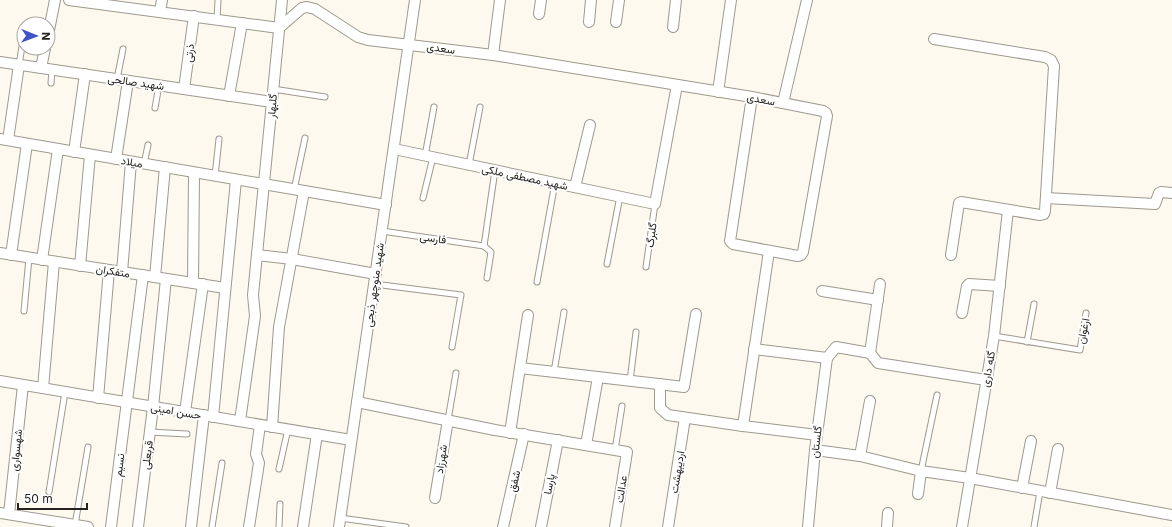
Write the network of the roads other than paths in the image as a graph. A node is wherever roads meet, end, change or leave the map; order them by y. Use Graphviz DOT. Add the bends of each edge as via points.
graph roads {
  1 [pos="55,0"];
  2 [pos="69,0"];
  3 [pos="162,0"];
  4 [pos="218,0"];
  5 [pos="282,0"];
  6 [pos="415,0"];
  7 [pos="500,0"];
  8 [pos="541,0"];
  9 [pos="591,0"];
  10 [pos="619,0"];
  11 [pos="676,0"];
  12 [pos="730,0"];
  13 [pos="807,0"];
  14 [pos="160,12"];
  15 [pos="539,14"];
  16 [pos="52,16"];
  17 [pos="194,16"];
  18 [pos="217,19"];
  19 [pos="589,22"];
  20 [pos="616,22"];
  21 [pos="242,23"];
  22 [pos="673,27"];
  23 [pos="279,28"];
  24 [pos="934,39"];
  25 [pos="410,44"];
  26 [pos="122,49"];
  27 [pos="493,55"];
  28 [pos="20,56"];
  29 [pos="45,56"];
  30 [pos="0,62"];
  31 [pos="19,64"];
  32 [pos="46,69"];
  33 [pos="85,74"];
  34 [pos="117,79"];
  35 [pos="128,81"];
  36 [pos="51,83"];
  37 [pos="159,85"];
  38 [pos="677,85"];
  39 [pos="273,88"];
  40 [pos="184,89"];
  41 [pos="718,92"];
  42 [pos="229,96"];
  43 [pos="325,97"];
  44 [pos="752,97"];
  45 [pos="272,102"];
  46 [pos="783,103"];
  47 [pos="434,107"];
  48 [pos="480,107"];
  49 [pos="155,108"];
  50 [pos="590,126"];
  51 [pos="305,138"];
  52 [pos="219,139"];
  53 [pos="4,140"];
  54 [pos="28,144"];
  55 [pos="148,145"];
  56 [pos="58,149"];
  57 [pos="394,149"];
  58 [pos="74,152"];
  59 [pos="90,155"];
  60 [pos="429,157"];
  61 [pos="116,159"];
  62 [pos="131,162"];
  63 [pos="144,164"];
  64 [pos="469,165"];
  65 [pos="165,168"];
  66 [pos="495,170"];
  67 [pos="194,173"];
  68 [pos="215,176"];
  69 [pos="236,180"];
  70 [pos="555,183"];
  71 [pos="264,185"];
  72 [pos="575,187"];
  73 [pos="299,190"];
  74 [pos="1172,193"];
  75 [pos="620,196"];
  76 [pos="424,198"];
  77 [pos="1046,198"];
  78 [pos="655,204"];
  79 [pos="386,205"];
  80 [pos="1008,210"];
  81 [pos="382,231"];
  82 [pos="484,246"];
  83 [pos="769,252"];
  84 [pos="0,254"];
  85 [pos="11,255"];
  86 [pos="257,255"];
  87 [pos="951,255"];
  88 [pos="29,258"];
  89 [pos="292,259"];
  90 [pos="42,260"];
  91 [pos="54,262"];
  92 [pos="607,264"];
  93 [pos="80,266"];
  94 [pos="646,266"];
  95 [pos="109,270"];
  96 [pos="122,272"];
  97 [pos="143,275"];
  98 [pos="155,277"];
  99 [pos="487,278"];
  100 [pos="166,279"];
  101 [pos="375,279"];
  102 [pos="537,282"];
  103 [pos="198,284"];
  104 [pos="880,284"];
  105 [pos="1000,286"];
  106 [pos="225,288"];
  107 [pos="822,291"];
  108 [pos="878,300"];
  109 [pos="1034,304"];
  110 [pos="24,311"];
  111 [pos="564,312"];
  112 [pos="962,313"];
  113 [pos="1086,313"];
  114 [pos="696,314"];
  115 [pos="528,316"];
  116 [pos="636,332"];
  117 [pos="994,336"];
  118 [pos="1027,342"];
  119 [pos="452,347"];
  120 [pos="754,349"];
  121 [pos="870,353"];
  122 [pos="827,358"];
  123 [pos="520,368"];
  124 [pos="554,372"];
  125 [pos="456,373"];
  126 [pos="598,377"];
  127 [pos="986,380"];
  128 [pos="0,381"];
  129 [pos="630,381"];
  130 [pos="660,384"];
  131 [pos="23,385"];
  132 [pos="43,388"];
  133 [pos="65,392"];
  134 [pos="936,395"];
  135 [pos="98,398"];
  136 [pos="870,401"];
  137 [pos="126,402"];
  138 [pos="357,402"];
  139 [pos="622,406"];
  140 [pos="153,407"];
  141 [pos="185,412"];
  142 [pos="208,416"];
  143 [pos="685,418"];
  144 [pos="448,420"];
  145 [pos="240,421"];
  146 [pos="260,425"];
  147 [pos="743,426"];
  148 [pos="272,427"];
  149 [pos="288,429"];
  150 [pos="150,432"];
  151 [pos="510,432"];
  152 [pos="187,434"];
  153 [pos="317,434"];
  154 [pos="524,434"];
  155 [pos="817,435"];
  156 [pos="351,440"];
  157 [pos="558,440"];
  158 [pos="1031,441"];
  159 [pos="586,445"];
  160 [pos="88,447"];
  161 [pos="1058,449"];
  162 [pos="615,450"];
  163 [pos="815,450"];
  164 [pos="860,456"];
  165 [pos="222,463"];
  166 [pos="279,469"];
  167 [pos="921,471"];
  168 [pos="970,478"];
  169 [pos="1022,488"];
  170 [pos="49,492"];
  171 [pos="1045,492"];
  172 [pos="918,494"];
  173 [pos="435,498"];
  174 [pos="280,504"];
  175 [pos="4,514"];
  176 [pos="888,514"];
  177 [pos="1172,515"];
  178 [pos="340,522"];
  179 [pos="33,523"];
  180 [pos="75,525"];
  181 [pos="88,527"];
  182 [pos="111,527"];
  183 [pos="138,527"];
  184 [pos="191,527"];
  185 [pos="212,527"];
  186 [pos="249,527"];
  187 [pos="279,527"];
  188 [pos="303,527"];
  189 [pos="406,527"];
  190 [pos="504,527"];
  191 [pos="541,527"];
  192 [pos="615,527"];
  193 [pos="668,527"];
  194 [pos="808,527"];
  195 [pos="887,527"];
  196 [pos="962,527"];
  197 [pos="1034,527"];
  1 -- 16 [label="street"];
  2 -- 14 [label="street"];
  3 -- 14 [label="street"];
  4 -- 18 [label="lane"];
  5 -- 23 [label="street, گلبهار"];
  6 -- 25 [label="street, شهید منوچهر ذبحی"];
  7 -- 27 [label="street"];
  8 -- 15 [label="street"];
  9 -- 19 [label="street"];
  10 -- 20 [label="street"];
  11 -- 22 [label="street"];
  12 -- 41 [label="street"];
  13 -- 46 [label="street"];
  14 -- 17 [label="street"];
  17 -- 18 [label="street"];
  17 -- 40 [label="street, ذرتی"];
  18 -- 21 [label="street"];
  21 -- 23 [label="street"];
  21 -- 42 [label="street"];
  23 -- 25 [label="street, سعدی" via="302,8 307,7 315,9 358,37"];
  23 -- 39 [label="street, گلبهار"];
  24 -- 77 [label="street" via="1051,60 1054,66"];
  25 -- 27 [label="street, سعدی"];
  25 -- 57 [label="street, شهید منوچهر ذبحی"];
  26 -- 34 [label="lane"];
  27 -- 38 [label="street, سعدی"];
  28 -- 31 [label="lane"];
  29 -- 32 [label="street"];
  30 -- 31 [label="street, شهید صالحی"];
  31 -- 32 [label="street, شهید صالحی"];
  31 -- 53 [label="street"];
  32 -- 33 [label="street, شهید صالحی"];
  32 -- 36 [label="lane"];
  33 -- 34 [label="street, شهید صالحی"];
  33 -- 58 [label="street"];
  34 -- 35 [label="street, شهید صالحی"];
  35 -- 37 [label="street, شهید صالحی"];
  35 -- 61 [label="street"];
  37 -- 40 [label="street, شهید صالحی"];
  37 -- 49 [label="lane"];
  38 -- 41 [label="street, سعدی"];
  38 -- 78 [label="street"];
  39 -- 43 [label="lane"];
  39 -- 45 [label="street, گلبهار"];
  40 -- 42 [label="street, شهید صالحی"];
  41 -- 44 [label="street, سعدی"];
  42 -- 45 [label="street, شهید صالحی"];
  44 -- 46 [label="street, سعدی"];
  44 -- 83 [label="street" via="730,241 733,244"];
  45 -- 71 [label="street, گلبهار"];
  46 -- 83 [label="street, سعدی" via="826,113 827,116 803,252 798,256"];
  47 -- 60 [label="lane"];
  48 -- 64 [label="lane"];
  50 -- 72 [label="street"];
  51 -- 73 [label="lane"];
  52 -- 68 [label="lane"];
  53 -- 54 [label="street, میلاد"];
  54 -- 56 [label="street, میلاد"];
  54 -- 85 [label="street"];
  55 -- 63 [label="lane"];
  56 -- 58 [label="street, میلاد"];
  56 -- 90 [label="street"];
  57 -- 60 [label="street, شهید مصطفی ملکی"];
  57 -- 79 [label="street, شهید منوچهر ذبحی"];
  58 -- 59 [label="street, میلاد"];
  59 -- 61 [label="street, میلاد"];
  59 -- 93 [label="street"];
  60 -- 64 [label="street, شهید مصطفی ملکی"];
  60 -- 76 [label="lane"];
  61 -- 62 [label="street, میلاد"];
  62 -- 63 [label="street, میلاد"];
  62 -- 96 [label="street"];
  63 -- 65 [label="street, میلاد"];
  64 -- 66 [label="street, شهید مصطفی ملکی"];
  65 -- 67 [label="street, میلاد"];
  65 -- 98 [label="street"];
  66 -- 70 [label="street, شهید مصطفی ملکی"];
  66 -- 82 [label="lane"];
  67 -- 68 [label="street, میلاد"];
  67 -- 103 [label="street"];
  68 -- 69 [label="street, میلاد"];
  69 -- 71 [label="street, میلاد"];
  69 -- 106 [label="street"];
  70 -- 72 [label="street, شهید مصطفی ملکی"];
  70 -- 102 [label="lane"];
  71 -- 73 [label="street, میلاد"];
  71 -- 86 [label="street"];
  72 -- 75 [label="street, شهید مصطفی ملکی"];
  73 -- 79 [label="street, میلاد"];
  73 -- 89 [label="street"];
  74 -- 77 [label="street" via="1159,193 1155,204"];
  75 -- 78 [label="street, شهید مصطفی ملکی"];
  75 -- 92 [label="lane"];
  77 -- 80 [label="street" via="1044,214"];
  78 -- 94 [label="lane, گلبرگ"];
  79 -- 81 [label="street, شهید منوچهر ذبحی"];
  80 -- 87 [label="street" via="959,203"];
  80 -- 105 [label="street, گله داری"];
  81 -- 82 [label="lane, فارسی"];
  81 -- 101 [label="street, شهید منوچهر ذبحی"];
  82 -- 99 [label="lane" via="491,252"];
  83 -- 120 [label="street"];
  84 -- 85 [label="street, متفکران"];
  85 -- 88 [label="street, متفکران"];
  86 -- 89 [label="street"];
  86 -- 145 [label="street" via="253,295 255,316"];
  88 -- 90 [label="street, متفکران"];
  88 -- 110 [label="lane"];
  89 -- 101 [label="street"];
  89 -- 148 [label="street" via="279,327"];
  90 -- 91 [label="street, متفکران"];
  91 -- 93 [label="street, متفکران"];
  91 -- 132 [label="street"];
  93 -- 95 [label="street, متفکران"];
  95 -- 96 [label="street, متفکران"];
  95 -- 135 [label="street"];
  96 -- 97 [label="street, متفکران"];
  97 -- 98 [label="street, متفکران"];
  97 -- 137 [label="street, نسیم"];
  98 -- 100 [label="street, متفکران"];
  100 -- 103 [label="street, متفکران"];
  100 -- 140 [label="street, قربعلی"];
  101 -- 119 [label="lane" via="461,295"];
  101 -- 138 [label="street, شهید منوچهر ذبحی"];
  103 -- 106 [label="street, متفکران"];
  103 -- 141 [label="street"];
  104 -- 108 [label="street"];
  105 -- 112 [label="street" via="969,284"];
  105 -- 117 [label="street, گله داری"];
  106 -- 142 [label="street"];
  107 -- 108 [label="street"];
  108 -- 121 [label="street"];
  109 -- 118 [label="lane"];
  111 -- 124 [label="lane"];
  113 -- 118 [label="lane, ارغوان" via="1080,350"];
  114 -- 130 [label="street" via="684,387"];
  115 -- 123 [label="street"];
  116 -- 129 [label="lane"];
  117 -- 118 [label="lane"];
  117 -- 127 [label="street, گله داری"];
  120 -- 122 [label="street"];
  120 -- 147 [label="street"];
  121 -- 122 [label="street" via="836,347"];
  121 -- 127 [label="street" via="878,363"];
  122 -- 155 [label="street, گلستان"];
  123 -- 124 [label="street"];
  123 -- 151 [label="street"];
  124 -- 126 [label="street"];
  125 -- 144 [label="lane"];
  126 -- 129 [label="street"];
  126 -- 159 [label="street"];
  127 -- 168 [label="street, گله داری"];
  128 -- 131 [label="street, حسن امینی"];
  129 -- 130 [label="street"];
  130 -- 143 [label="street" via="660,408 668,415"];
  131 -- 132 [label="street, حسن امینی"];
  131 -- 175 [label="street, شهسواری"];
  132 -- 133 [label="street, حسن امینی"];
  133 -- 135 [label="street, حسن امینی"];
  133 -- 170 [label="lane"];
  134 -- 167 [label="lane"];
  135 -- 137 [label="street, حسن امینی"];
  136 -- 164 [label="street"];
  137 -- 140 [label="street, حسن امینی"];
  137 -- 182 [label="street, نسیم"];
  138 -- 144 [label="street"];
  138 -- 156 [label="street, شهید منوچهر ذبحی"];
  139 -- 162 [label="lane"];
  140 -- 141 [label="street, حسن امینی"];
  140 -- 150 [label="street, قربعلی"];
  141 -- 142 [label="street, حسن امینی"];
  142 -- 145 [label="street, حسن امینی"];
  142 -- 184 [label="street"];
  143 -- 147 [label="street"];
  143 -- 193 [label="street, اردیبهشت"];
  144 -- 151 [label="street"];
  144 -- 173 [label="street, شهرزاد"];
  145 -- 146 [label="street, حسن امینی"];
  146 -- 148 [label="street, حسن امینی"];
  146 -- 186 [label="street" via="256,454 260,463"];
  147 -- 155 [label="street"];
  148 -- 149 [label="street, حسن امینی"];
  149 -- 153 [label="street, حسن امینی"];
  149 -- 166 [label="lane"];
  150 -- 152 [label="lane"];
  150 -- 183 [label="street, قربعلی"];
  151 -- 154 [label="street"];
  153 -- 156 [label="street, حسن امینی"];
  153 -- 188 [label="street"];
  154 -- 157 [label="street"];
  154 -- 190 [label="street, شفق"];
  155 -- 163 [label="street, گلستان"];
  156 -- 178 [label="street, شهید منوچهر ذبحی"];
  157 -- 159 [label="street"];
  157 -- 191 [label="street, پارسا"];
  158 -- 169 [label="street"];
  159 -- 162 [label="street"];
  160 -- 180 [label="lane"];
  161 -- 171 [label="street"];
  162 -- 192 [label="street, عدالت" via="627,452"];
  163 -- 164 [label="street"];
  163 -- 194 [label="street, گلستان"];
  164 -- 167 [label="street"];
  165 -- 185 [label="lane"];
  167 -- 168 [label="street"];
  167 -- 172 [label="street"];
  168 -- 169 [label="street"];
  168 -- 196 [label="street, گله داری"];
  169 -- 171 [label="street"];
  171 -- 177 [label="street"];
  171 -- 197 [label="lane"];
  174 -- 187 [label="lane"];
  175 -- 179 [label="street"];
  176 -- 195 [label="street"];
  178 -- 189 [label="lane"];
  179 -- 180 [label="street"];
  180 -- 181 [label="street"];
}
